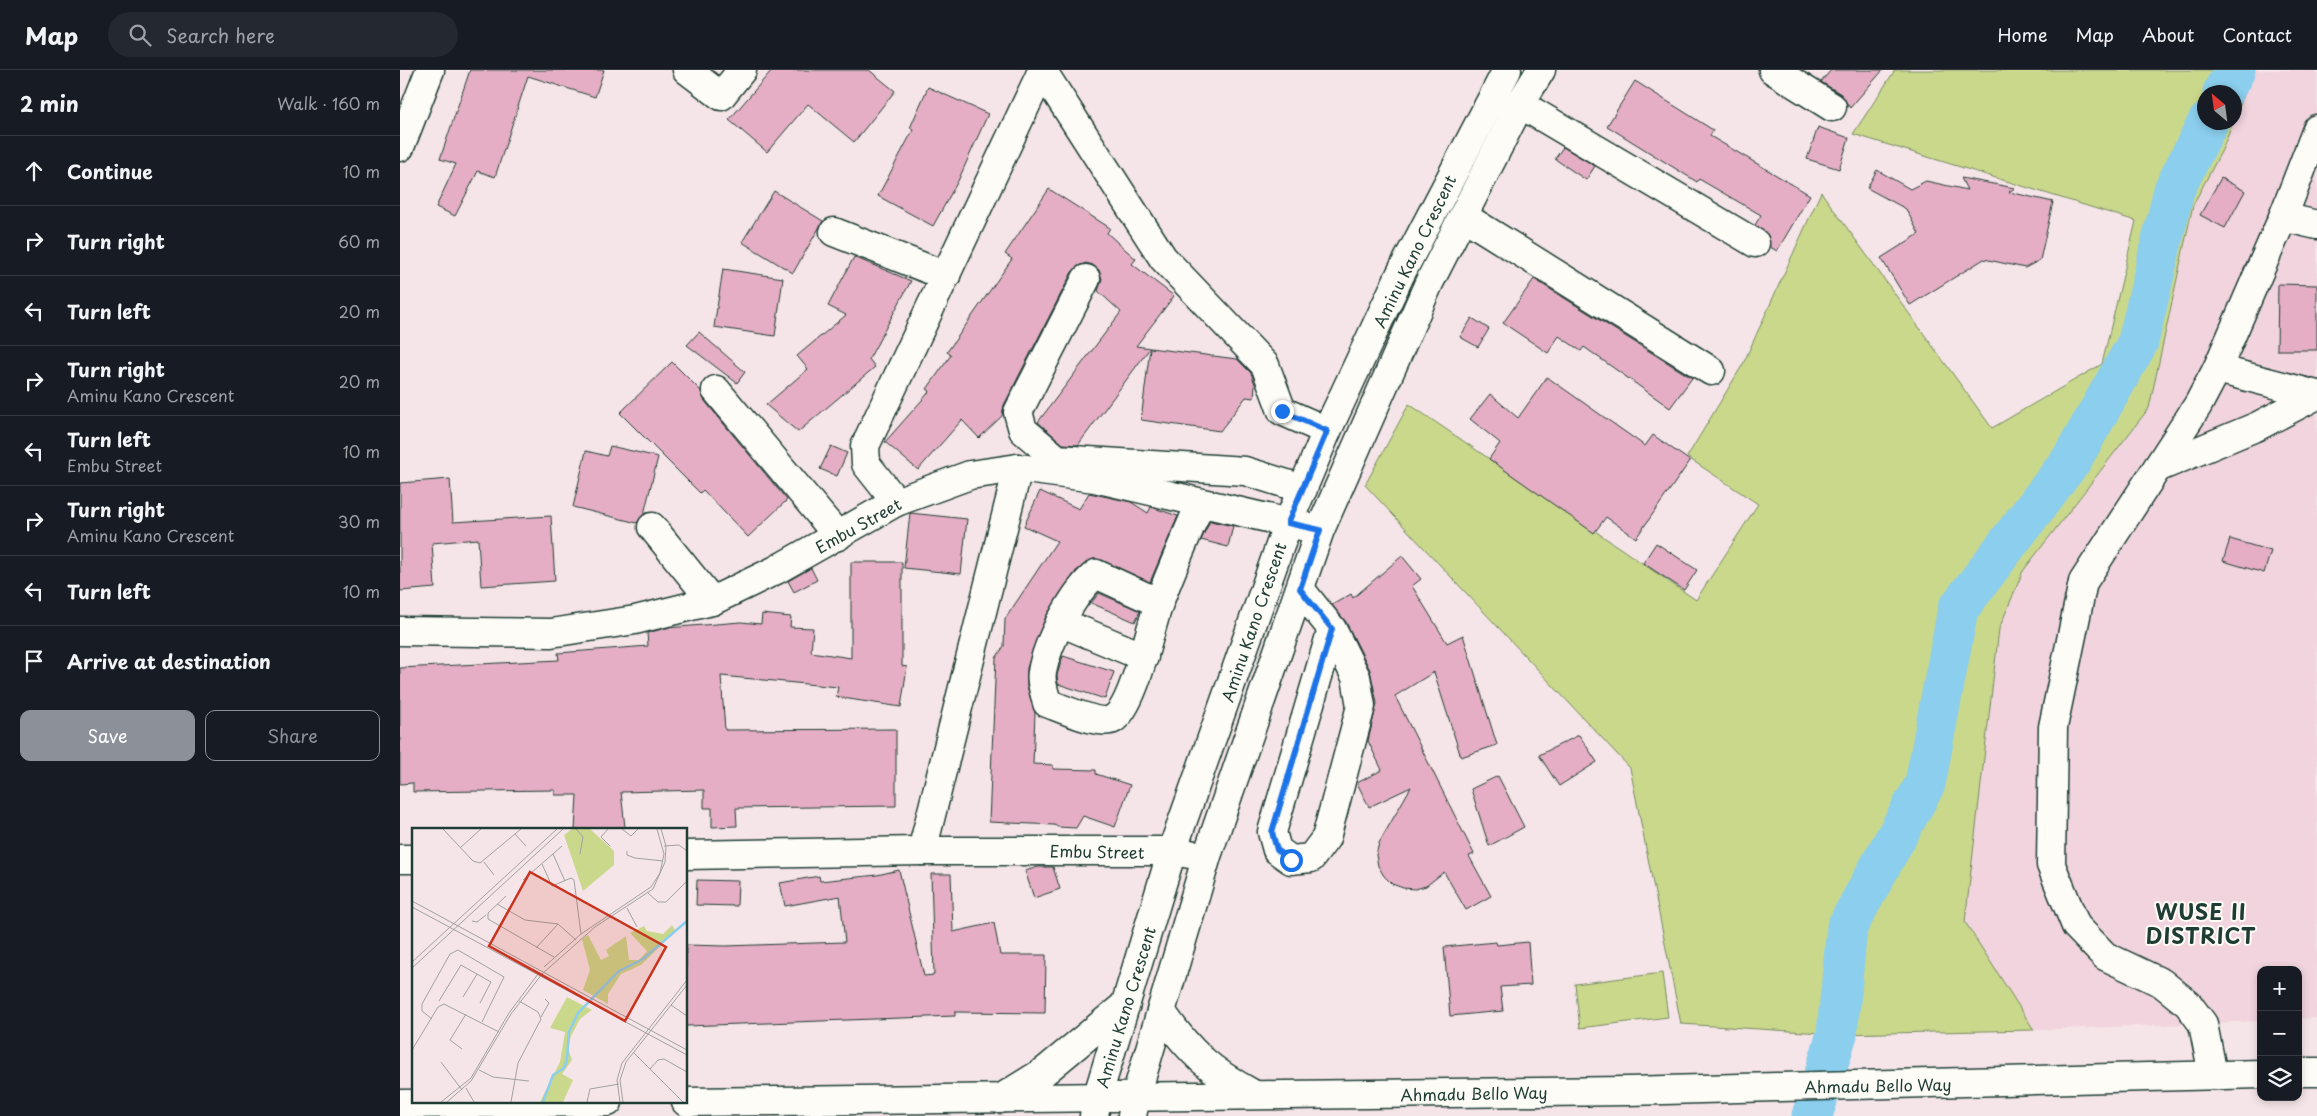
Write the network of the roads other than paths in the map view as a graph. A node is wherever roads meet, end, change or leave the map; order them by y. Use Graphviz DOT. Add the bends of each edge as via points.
graph roads {
  1 [pos="430,70"];
  2 [pos="687,70"];
  3 [pos="742,70"];
  4 [pos="1042,70"];
  5 [pos="1507,70"];
  6 [pos="1541,70"];
  7 [pos="1773,70"];
  8 [pos="1520,104"];
  9 [pos="1832,107"];
  10 [pos="2317,129"];
  11 [pos="400,147"];
  12 [pos="1463,216"];
  13 [pos="2283,217"];
  14 [pos="2317,225"];
  15 [pos="834,232"];
  16 [pos="1755,243"];
  17 [pos="946,276"];
  18 [pos="1086,279"];
  19 [pos="2217,368"];
  20 [pos="1711,371"];
  21 [pos="716,390"];
  22 [pos="2317,395"];
  23 [pos="1327,431"];
  24 [pos="1018,468"];
  25 [pos="2157,468"];
  26 [pos="1304,489"];
  27 [pos="896,502"];
  28 [pos="1200,504"];
  29 [pos="1288,523"];
  30 [pos="652,527"];
  31 [pos="1320,530"];
  32 [pos="838,536"];
  33 [pos="1300,589"];
  34 [pos="712,601"];
  35 [pos="1159,603"];
  36 [pos="1060,622"];
  37 [pos="1332,629"];
  38 [pos="400,631"];
  39 [pos="1144,657"];
  40 [pos="922,851"];
  41 [pos="1172,851"];
  42 [pos="688,855"];
  43 [pos="1207,856"];
  44 [pos="1126,1004"];
  45 [pos="1161,1010"];
  46 [pos="2302,1072"];
  47 [pos="2317,1072"];
  48 [pos="2257,1074"];
  49 [pos="2213,1075"];
  50 [pos="1254,1095"];
  51 [pos="1000,1099"];
  52 [pos="688,1102"];
  53 [pos="1134,1106"];
  54 [pos="1096,1107"];
  1 -- 11 [label="street"];
  2 -- 3 [label="street" via="721,96"];
  4 -- 17 [label="street"];
  4 -- 23 [label="street" via="1163,258 1265,366 1282,411"];
  5 -- 23 [label="street, Aminu Kano Crescent" via="1400,275"];
  6 -- 8 [label="street, Aminu Kano Crescent"];
  7 -- 9 [label="street"];
  8 -- 12 [label="street, Aminu Kano Crescent"];
  8 -- 16 [label="street"];
  10 -- 13 [label="street"];
  12 -- 20 [label="street"];
  12 -- 31 [label="street, Aminu Kano Crescent" via="1429,283"];
  13 -- 14 [label="street"];
  13 -- 19 [label="street"];
  15 -- 17 [label="street"];
  17 -- 27 [label="street" via="865,446 866,464"];
  18 -- 26 [label="street" via="1018,412 1023,430 1057,459 1245,471"];
  19 -- 22 [label="street"];
  19 -- 25 [label="street" via="2198,405"];
  21 -- 32 [label="street"];
  22 -- 25 [label="street" via="2258,426"];
  23 -- 26 [label="street, Aminu Kano Crescent"];
  24 -- 27 [label="street, Embu Street" via="970,475"];
  24 -- 28 [label="street, Embu Street" via="1095,478"];
  24 -- 40 [label="street"];
  25 -- 49 [label="street" via="2083,582 2052,727 2051,865 2076,926 2105,956 2162,983 2188,1004 2203,1024"];
  26 -- 29 [label="street, Aminu Kano Crescent"];
  27 -- 32 [label="street, Embu Street"];
  28 -- 29 [label="street, Embu Street"];
  28 -- 35 [label="street"];
  29 -- 31 [label="street, Embu Street"];
  29 -- 41 [label="street, Aminu Kano Crescent"];
  30 -- 34 [label="street"];
  31 -- 33 [label="street, Aminu Kano Crescent"];
  32 -- 34 [label="street, Embu Street"];
  33 -- 37 [label="street"];
  33 -- 43 [label="street, Aminu Kano Crescent"];
  34 -- 38 [label="street, Embu Street" via="635,620 551,633"];
  35 -- 36 [label="street" via="1096,574"];
  35 -- 39 [label="street"];
  36 -- 39 [label="street"];
  36 -- 39 [label="street" via="1041,673 1047,703 1101,722 1112,720 1122,711"];
  37 -- 37 [label="street" via="1272,832 1277,850 1291,860 1311,858 1326,838 1361,706 1356,677"];
  40 -- 41 [label="street, Embu Street"];
  40 -- 42 [label="street, Embu Street"];
  41 -- 43 [label="street, Embu Street"];
  41 -- 44 [label="street, Aminu Kano Crescent"];
  43 -- 45 [label="street, Aminu Kano Crescent"];
  44 -- 51 [label="street" via="1045,1072"];
  44 -- 54 [label="street, Aminu Kano Crescent"];
  45 -- 50 [label="street" via="1182,1042 1221,1077"];
  45 -- 53 [label="street, Aminu Kano Crescent"];
  46 -- 47 [label="street"];
  48 -- 49 [label="street, Ahmadu Bello Way"];
  49 -- 50 [label="street, Ahmadu Bello Way" via="1628,1092"];
  50 -- 53 [label="street, Ahmadu Bello Way"];
  51 -- 52 [label="street, Ahmadu Bello Way"];
  51 -- 54 [label="street, Ahmadu Bello Way"];
  53 -- 54 [label="street, Ahmadu Bello Way"];
}
